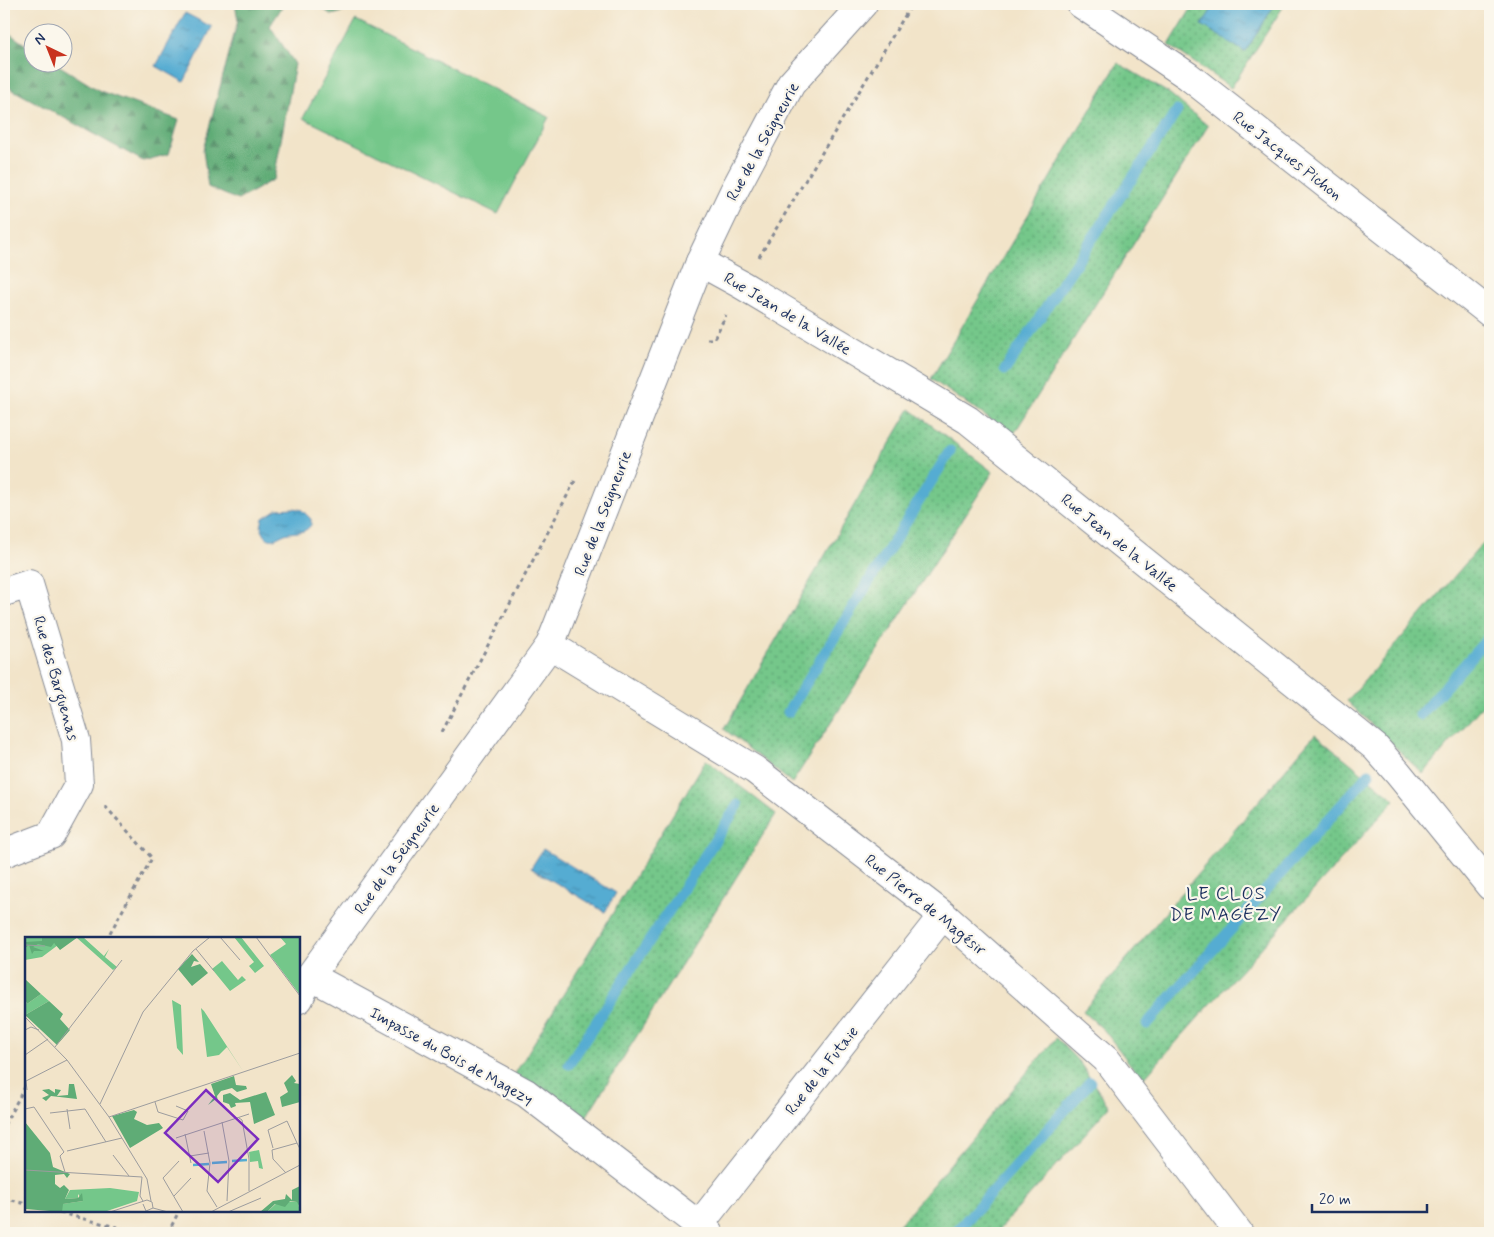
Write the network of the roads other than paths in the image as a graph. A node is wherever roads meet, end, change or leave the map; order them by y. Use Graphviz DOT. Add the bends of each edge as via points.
graph roads {
  1 [pos="863,4"];
  2 [pos="1080,4"];
  3 [pos="700,262"];
  4 [pos="1490,313"];
  5 [pos="16,588"];
  6 [pos="550,646"];
  7 [pos="4,853"];
  8 [pos="1490,886"];
  9 [pos="944,915"];
  10 [pos="304,988"];
  11 [pos="704,1229"];
  12 [pos="1239,1233"];
  1 -- 3 [label="street, Rue de la Seigneurie" via="791,84"];
  2 -- 4 [label="street, Rue Jacques Pichon" via="1188,76"];
  3 -- 6 [label="street, Rue de la Seigneurie"];
  3 -- 8 [label="street, Rue Jean de la Vallée" via="968,420 1375,748"];
  5 -- 7 [label="street, Rue des Barguenas" via="76,740 79,784 51,835"];
  6 -- 9 [label="street, Rue Pierre de Magésir" via="755,770"];
  6 -- 10 [label="street, Rue de la Seigneurie"];
  9 -- 11 [label="street, Rue de la Futaie"];
  9 -- 12 [label="street, Rue Pierre de Magésir" via="1106,1059"];
  10 -- 11 [label="street, Impasse du Bois de Magezy" via="526,1094"];
}
